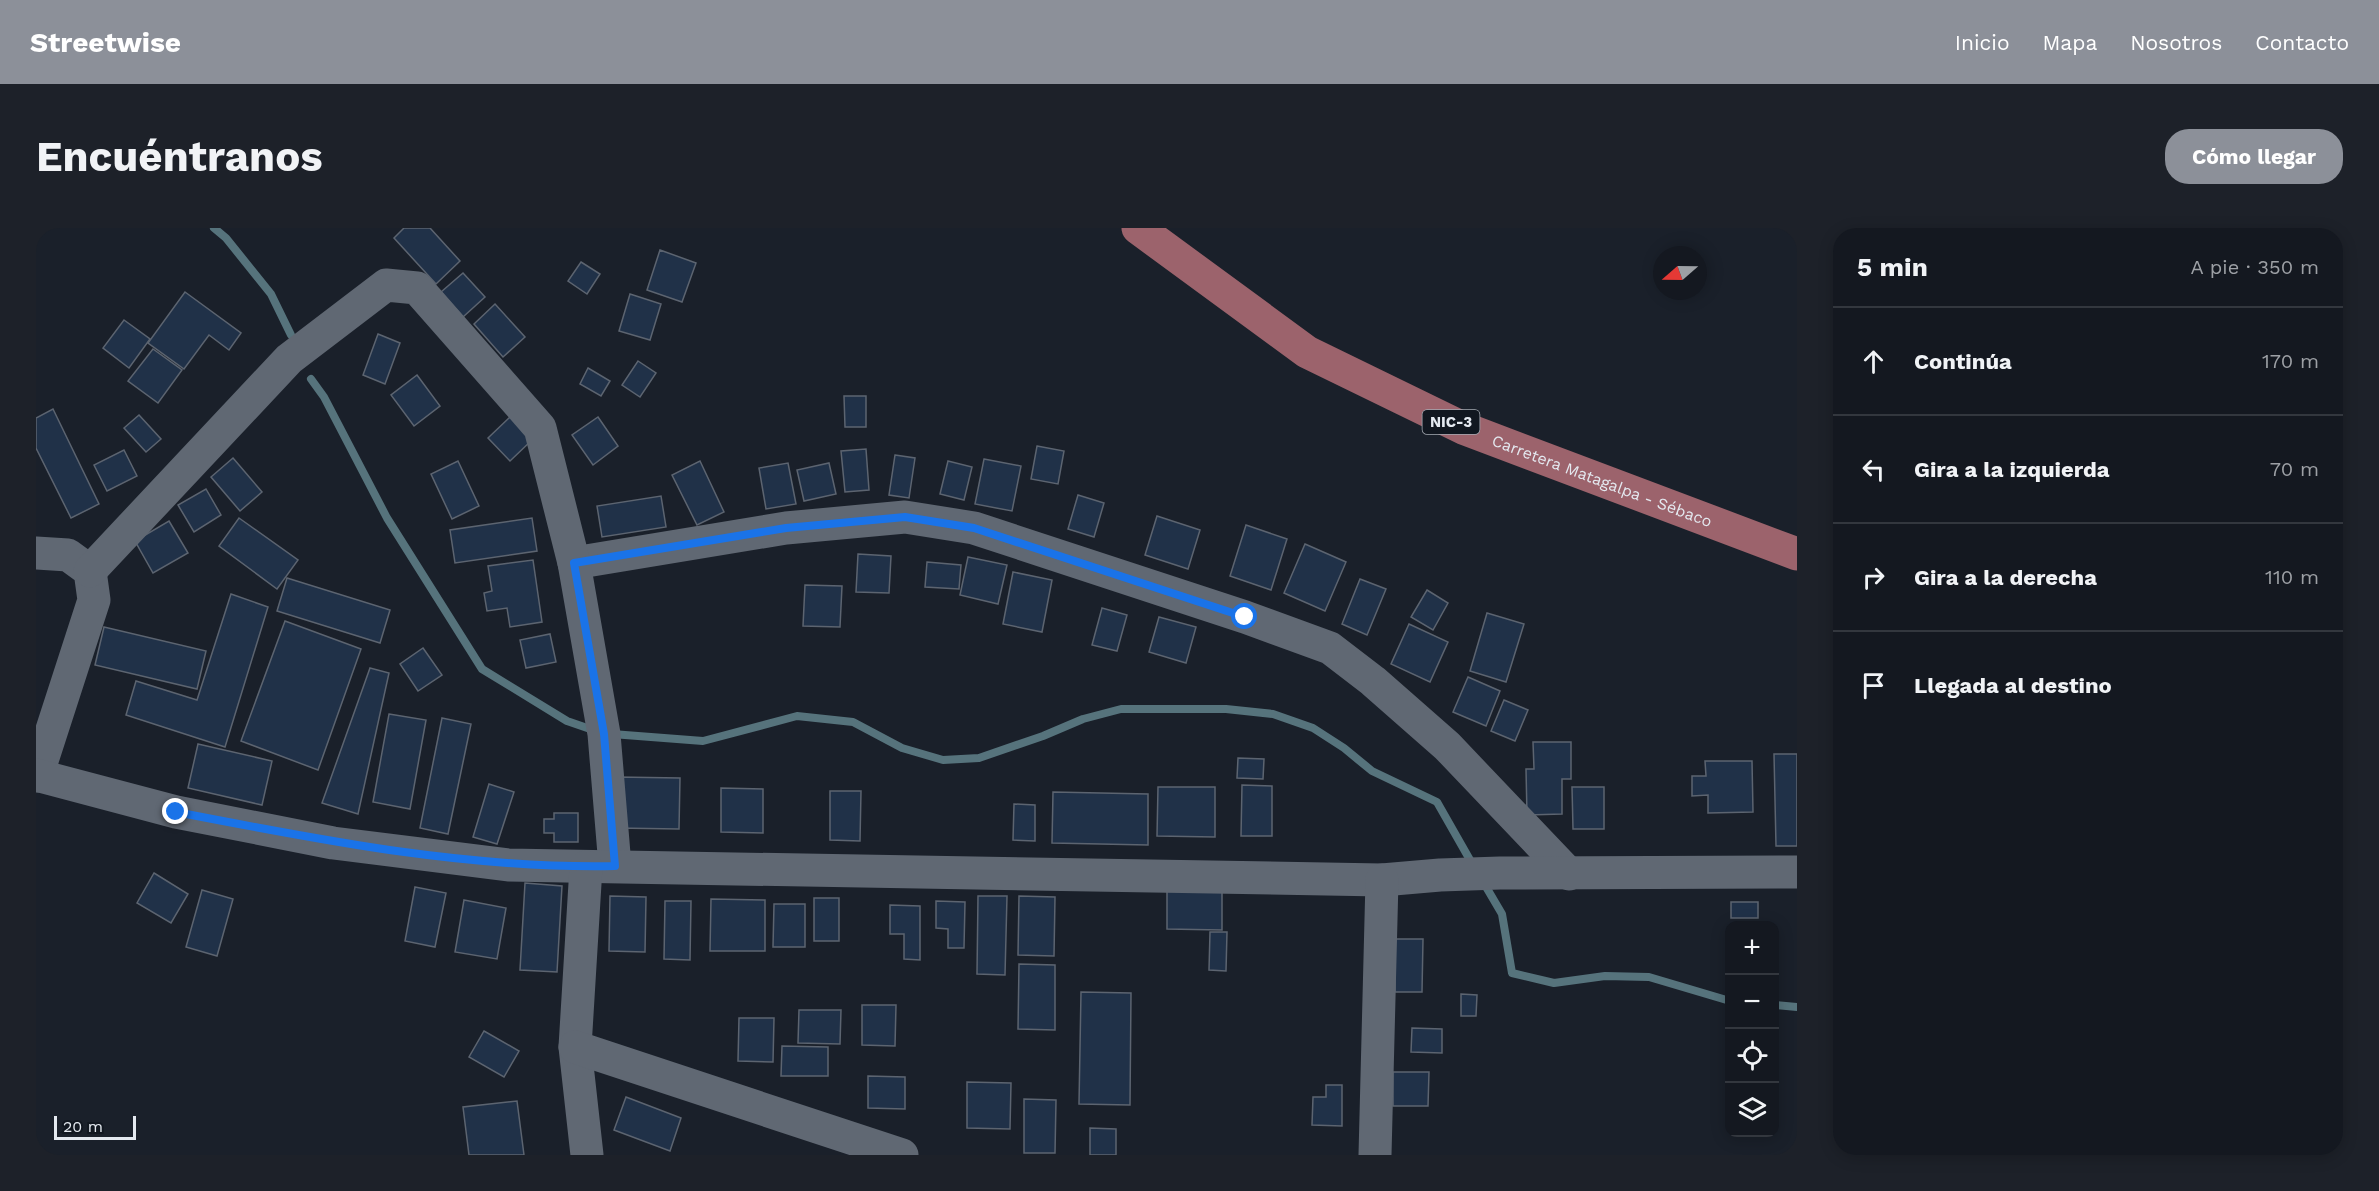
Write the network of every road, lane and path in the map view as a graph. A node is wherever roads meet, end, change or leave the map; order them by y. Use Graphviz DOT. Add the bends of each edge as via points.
graph roads {
  1 [pos="1138,228"];
  2 [pos="36,553"];
  3 [pos="1797,554"];
  4 [pos="574,563"];
  5 [pos="90,571"];
  6 [pos="37,776"];
  7 [pos="601,867"];
  8 [pos="1797,872"];
  9 [pos="1569,874"];
  10 [pos="1382,880"];
  11 [pos="575,1047"];
  12 [pos="587,1155"];
  13 [pos="902,1155"];
  14 [pos="1375,1155"];
  1 -- 3 [label="main road, Carretera Matagalpa - Sébaco / NIC-3" via="1317,357 1463,428"];
  2 -- 5 [label="street" via="68,555"];
  4 -- 5 [label="street" via="540,428 417,288 386,285 289,359"];
  4 -- 7 [label="street" via="604,734"];
  4 -- 9 [label="street" via="786,528 905,517 974,528 1330,648 1447,746"];
  5 -- 6 [label="street" via="94,600"];
  6 -- 7 [label="street" via="176,812 333,843 508,865"];
  7 -- 10 [label="street"];
  7 -- 11 [label="street"];
  8 -- 9 [label="street"];
  9 -- 10 [label="street" via="1500,873"];
  10 -- 14 [label="street"];
  11 -- 12 [label="street"];
  11 -- 13 [label="street"];
}
